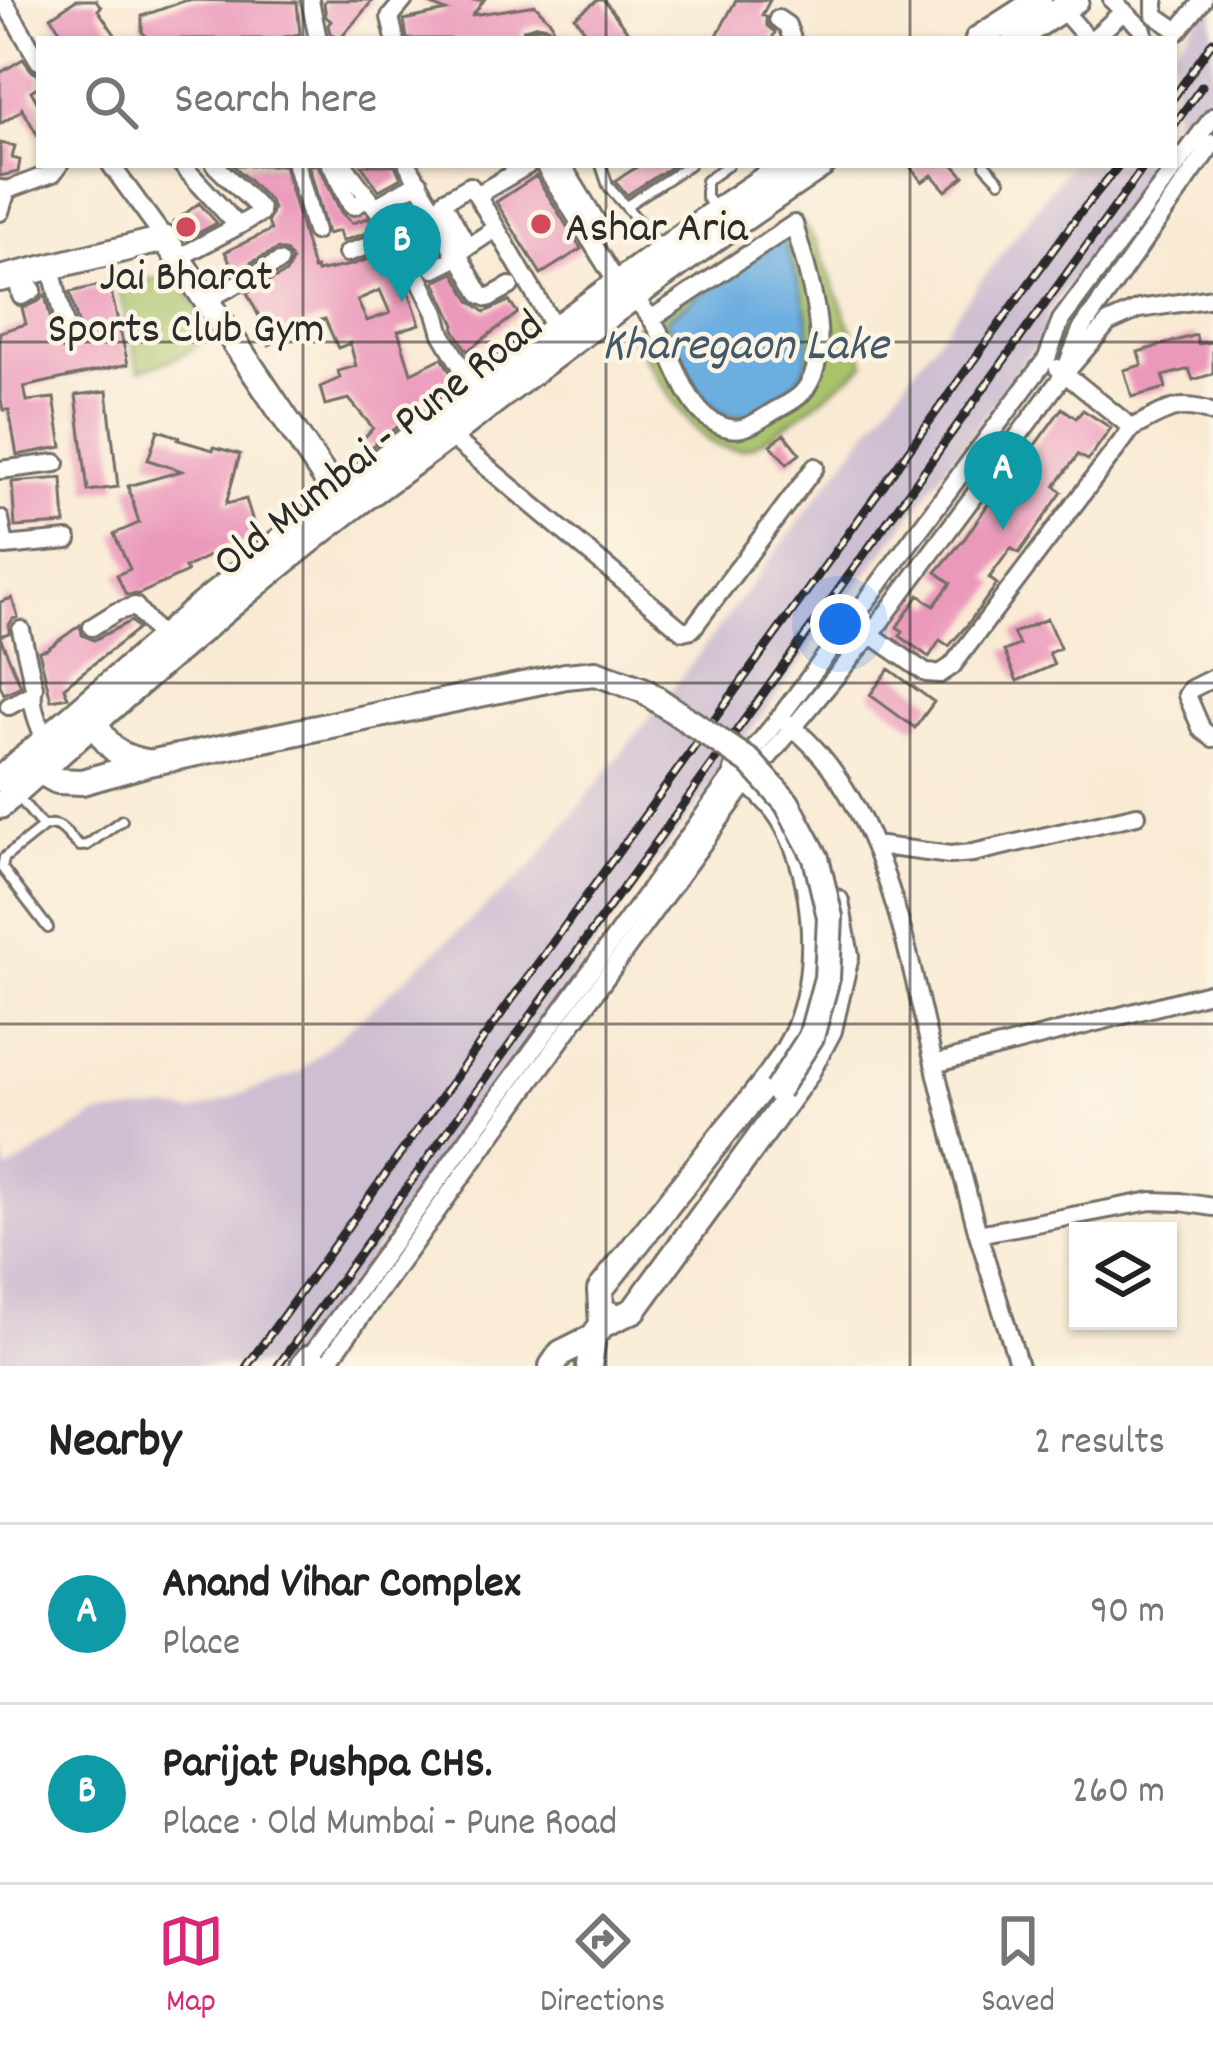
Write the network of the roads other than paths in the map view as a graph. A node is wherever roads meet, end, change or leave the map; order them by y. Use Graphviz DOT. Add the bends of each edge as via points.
graph roads {
  1 [pos="3,0"];
  2 [pos="310,0"];
  3 [pos="404,0"];
  4 [pos="1155,0"];
  5 [pos="1203,0"];
  6 [pos="1059,3"];
  7 [pos="1118,6"];
  8 [pos="778,19"];
  9 [pos="317,36"];
  10 [pos="394,36"];
  11 [pos="791,36"];
  12 [pos="985,36"];
  13 [pos="1019,36"];
  14 [pos="1087,36"];
  15 [pos="1093,36"];
  16 [pos="1142,36"];
  17 [pos="36,56"];
  18 [pos="1213,117"];
  19 [pos="1213,143"];
  20 [pos="1177,165"];
  21 [pos="57,168"];
  22 [pos="113,168"];
  23 [pos="185,168"];
  24 [pos="218,168"];
  25 [pos="297,168"];
  26 [pos="333,168"];
  27 [pos="346,168"];
  28 [pos="410,168"];
  29 [pos="522,168"];
  30 [pos="546,168"];
  31 [pos="564,168"];
  32 [pos="603,168"];
  33 [pos="684,168"];
  34 [pos="724,168"];
  35 [pos="800,168"];
  36 [pos="988,168"];
  37 [pos="1175,168"];
  38 [pos="1000,181"];
  39 [pos="418,182"];
  40 [pos="3,190"];
  41 [pos="477,195"];
  42 [pos="776,196"];
  43 [pos="372,203"];
  44 [pos="626,206"];
  45 [pos="716,211"];
  46 [pos="0,212"];
  47 [pos="439,219"];
  48 [pos="794,224"];
  49 [pos="238,226"];
  50 [pos="495,229"];
  51 [pos="315,230"];
  52 [pos="396,239"];
  53 [pos="590,241"];
  54 [pos="468,247"];
  55 [pos="171,249"];
  56 [pos="663,249"];
  57 [pos="347,253"];
  58 [pos="279,262"];
  59 [pos="51,267"];
  60 [pos="434,269"];
  61 [pos="16,281"];
  62 [pos="510,286"];
  63 [pos="625,290"];
  64 [pos="1213,298"];
  65 [pos="206,300"];
  66 [pos="651,319"];
  67 [pos="555,328"];
  68 [pos="68,338"];
  69 [pos="1047,358"];
  70 [pos="1065,373"];
  71 [pos="476,389"];
  72 [pos="1213,413"];
  73 [pos="1132,428"];
  74 [pos="442,429"];
  75 [pos="56,463"];
  76 [pos="815,467"];
  77 [pos="0,470"];
  78 [pos="342,503"];
  79 [pos="0,519"];
  80 [pos="68,540"];
  81 [pos="2,546"];
  82 [pos="850,621"];
  83 [pos="92,627"];
  84 [pos="21,630"];
  85 [pos="871,634"];
  86 [pos="162,639"];
  87 [pos="1213,678"];
  88 [pos="32,694"];
  89 [pos="9,706"];
  90 [pos="89,715"];
  91 [pos="787,723"];
  92 [pos="1213,738"];
  93 [pos="44,740"];
  94 [pos="149,763"];
  95 [pos="39,772"];
  96 [pos="757,772"];
  97 [pos="5,792"];
  98 [pos="1137,815"];
  99 [pos="122,820"];
  100 [pos="43,827"];
  101 [pos="874,844"];
  102 [pos="47,928"];
  103 [pos="1213,992"];
  104 [pos="934,1064"];
  105 [pos="1213,1207"];
  106 [pos="978,1234"];
  107 [pos="597,1331"];
  108 [pos="315,1364"];
  109 [pos="552,1366"];
  110 [pos="590,1366"];
  111 [pos="1019,1366"];
  1 -- 17 [label="street"];
  2 -- 9 [label="street"];
  3 -- 10 [label="street" via="390,17"];
  4 -- 5 [label="street" via="1155,15 1178,31"];
  6 -- 12 [label="street"];
  6 -- 13 [label="street"];
  6 -- 14 [label="street"];
  7 -- 15 [label="street"];
  7 -- 16 [label="street"];
  8 -- 11 [label="street"];
  18 -- 20 [label="street"];
  19 -- 70 [label="street" via="1081,330"];
  21 -- 40 [label="street"];
  22 -- 55 [label="street"];
  23 -- 49 [label="street"];
  24 -- 49 [label="street" via="260,209"];
  25 -- 51 [label="street"];
  26 -- 43 [label="street" via="351,205"];
  27 -- 43 [label="street"];
  28 -- 39 [label="street"];
  29 -- 41 [label="street"];
  30 -- 53 [label="street"];
  31 -- 53 [label="street" via="600,227"];
  32 -- 44 [label="lane"];
  33 -- 44 [label="lane"];
  34 -- 45 [label="lane" via="706,181"];
  35 -- 42 [label="street, Old Mumbai - Pune Road"];
  35 -- 45 [label="street, Old Mumbai - Pune Road"];
  36 -- 38 [label="lane"];
  37 -- 69 [label="street" via="1060,320"];
  39 -- 43 [label="street"];
  39 -- 47 [label="street"];
  40 -- 46 [label="street"];
  41 -- 50 [label="street"];
  41 -- 54 [label="street" via="470,186 444,204"];
  42 -- 48 [label="street"];
  42 -- 63 [label="street, Old Mumbai - Pune Road"];
  43 -- 52 [label="street"];
  44 -- 56 [label="lane"];
  45 -- 56 [label="street, Old Mumbai - Pune Road"];
  47 -- 52 [label="street"];
  47 -- 60 [label="street" via="454,257"];
  48 -- 66 [label="street"];
  48 -- 66 [label="street" via="819,349 802,394 746,429 707,419"];
  49 -- 55 [label="street"];
  50 -- 54 [label="street"];
  50 -- 67 [label="street"];
  52 -- 57 [label="street"];
  52 -- 71 [label="street"];
  53 -- 63 [label="street"];
  54 -- 62 [label="street" via="460,258 482,295"];
  55 -- 59 [label="street"];
  55 -- 65 [label="street"];
  56 -- 63 [label="street, Old Mumbai - Pune Road"];
  58 -- 65 [label="street"];
  59 -- 61 [label="street"];
  59 -- 68 [label="street"];
  63 -- 66 [label="street"];
  63 -- 67 [label="street, Old Mumbai - Pune Road"];
  63 -- 74 [label="street, Old Mumbai - Pune Road" via="521,379"];
  64 -- 70 [label="street" via="1108,322"];
  65 -- 78 [label="street"];
  67 -- 71 [label="street, Old Mumbai - Pune Road"];
  69 -- 70 [label="street"];
  69 -- 82 [label="street"];
  70 -- 73 [label="street"];
  70 -- 85 [label="street"];
  71 -- 74 [label="street, Old Mumbai - Pune Road"];
  72 -- 73 [label="street" via="1174,406"];
  73 -- 85 [label="street" via="952,666 926,673"];
  74 -- 76 [label="street" via="683,631"];
  74 -- 78 [label="street, Old Mumbai - Pune Road"];
  75 -- 77 [label="street"];
  78 -- 86 [label="street, Old Mumbai - Pune Road"];
  78 -- 90 [label="street, Old Mumbai - Pune Road"];
  79 -- 81 [label="street"];
  80 -- 81 [label="street"];
  82 -- 85 [label="street"];
  82 -- 91 [label="street"];
  83 -- 86 [label="street" via="134,606"];
  84 -- 88 [label="street"];
  85 -- 91 [label="street"];
  86 -- 90 [label="street, Old Mumbai - Pune Road"];
  87 -- 92 [label="street" via="1187,695"];
  88 -- 89 [label="street"];
  88 -- 93 [label="street"];
  90 -- 93 [label="street, Old Mumbai - Pune Road"];
  90 -- 94 [label="street" via="116,752"];
  90 -- 95 [label="street, Old Mumbai - Pune Road"];
  91 -- 96 [label="street"];
  91 -- 101 [label="street" via="837,774"];
  93 -- 97 [label="street, Old Mumbai - Pune Road"];
  94 -- 95 [label="street" via="82,782"];
  94 -- 107 [label="street, bridge" via="596,673 643,690 750,762 787,803 817,859 830,917 827,978 811,1037"];
  95 -- 97 [label="street, Old Mumbai - Pune Road"];
  96 -- 107 [label="street" via="787,823 812,909 814,972 799,1030 600,1290"];
  96 -- 107 [label="street" via="808,818 827,856 846,956 829,1030 806,1075 634,1310"];
  96 -- 108 [label="street"];
  97 -- 100 [label="lane"];
  98 -- 101 [label="street" via="973,853"];
  99 -- 100 [label="lane" via="80,846 62,827"];
  100 -- 102 [label="lane" via="2,868"];
  101 -- 104 [label="street"];
  103 -- 104 [label="street"];
  104 -- 106 [label="street"];
  105 -- 106 [label="street" via="1151,1202"];
  106 -- 111 [label="street"];
  107 -- 109 [label="street"];
  107 -- 110 [label="street"];
}
